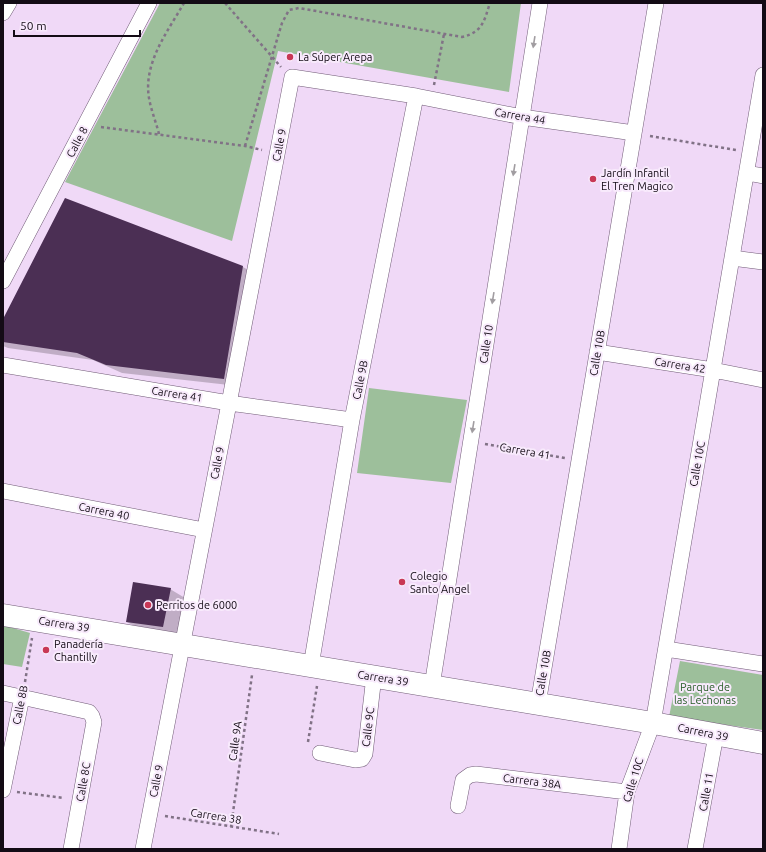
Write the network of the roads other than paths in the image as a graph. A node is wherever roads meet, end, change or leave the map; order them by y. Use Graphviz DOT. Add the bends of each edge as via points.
graph roads {
  1 [pos="9,3"];
  2 [pos="150,3"];
  3 [pos="540,3"];
  4 [pos="656,3"];
  5 [pos="3,13"];
  6 [pos="763,75"];
  7 [pos="292,77"];
  8 [pos="416,96"];
  9 [pos="522,117"];
  10 [pos="634,133"];
  11 [pos="746,173"];
  12 [pos="763,176"];
  13 [pos="732,258"];
  14 [pos="763,262"];
  15 [pos="3,280"];
  16 [pos="597,352"];
  17 [pos="3,365"];
  18 [pos="713,370"];
  19 [pos="763,380"];
  20 [pos="229,403"];
  21 [pos="352,420"];
  22 [pos="3,491"];
  23 [pos="204,530"];
  24 [pos="3,614"];
  25 [pos="182,644"];
  26 [pos="666,649"];
  27 [pos="763,664"];
  28 [pos="316,667"];
  29 [pos="374,676"];
  30 [pos="432,686"];
  31 [pos="3,693"];
  32 [pos="22,697"];
  33 [pos="538,704"];
  34 [pos="653,723"];
  35 [pos="716,735"];
  36 [pos="763,743"];
  37 [pos="320,753"];
  38 [pos="4,790"];
  39 [pos="627,792"];
  40 [pos="458,806"];
  41 [pos="71,849"];
  42 [pos="143,849"];
  43 [pos="618,849"];
  44 [pos="695,849"];
  1 -- 5 [label="street"];
  2 -- 15 [label="street, Calle 8"];
  3 -- 9 [label="street, Calle 10, one-way"];
  4 -- 10 [label="street, Calle 10B"];
  6 -- 11 [label="street, Calle 10C"];
  7 -- 8 [label="street, Carrera 44"];
  7 -- 20 [label="street, Calle 9"];
  8 -- 9 [label="street, Carrera 44"];
  8 -- 21 [label="street, Calle 9B"];
  9 -- 10 [label="street, Carrera 44"];
  9 -- 30 [label="street, Calle 10, one-way"];
  10 -- 16 [label="street, Calle 10B"];
  11 -- 12 [label="street"];
  11 -- 13 [label="street, Calle 10C"];
  13 -- 14 [label="street"];
  13 -- 18 [label="street, Calle 10C"];
  16 -- 18 [label="street, Carrera 42"];
  16 -- 33 [label="street, Calle 10B"];
  17 -- 20 [label="street, Carrera 41"];
  18 -- 19 [label="street, Carrera 42"];
  18 -- 26 [label="street, Calle 10C"];
  20 -- 21 [label="street, Carrera 41"];
  20 -- 23 [label="street, Calle 9"];
  21 -- 28 [label="street, Calle 9B"];
  22 -- 23 [label="street, Carrera 40"];
  23 -- 25 [label="street, Calle 9"];
  24 -- 25 [label="street, Carrera 39"];
  25 -- 28 [label="street, Carrera 39"];
  25 -- 42 [label="street, Calle 9"];
  26 -- 27 [label="street"];
  26 -- 34 [label="street, Calle 10C"];
  28 -- 29 [label="street, Carrera 39"];
  29 -- 30 [label="street, Carrera 39"];
  29 -- 37 [label="street, Calle 9C" via="365,754 362,759"];
  30 -- 33 [label="street, Carrera 39"];
  31 -- 32 [label="street"];
  32 -- 38 [label="street, Calle 8B"];
  32 -- 41 [label="street, Calle 8C" via="89,712 94,722"];
  33 -- 34 [label="street, Carrera 39"];
  34 -- 35 [label="street, Carrera 39"];
  34 -- 39 [label="street, Calle 10C"];
  35 -- 36 [label="street, Carrera 39"];
  35 -- 44 [label="street, Calle 11"];
  39 -- 40 [label="street, Carrera 38A" via="476,774 464,780"];
  39 -- 43 [label="street, Calle 10C"];
}
